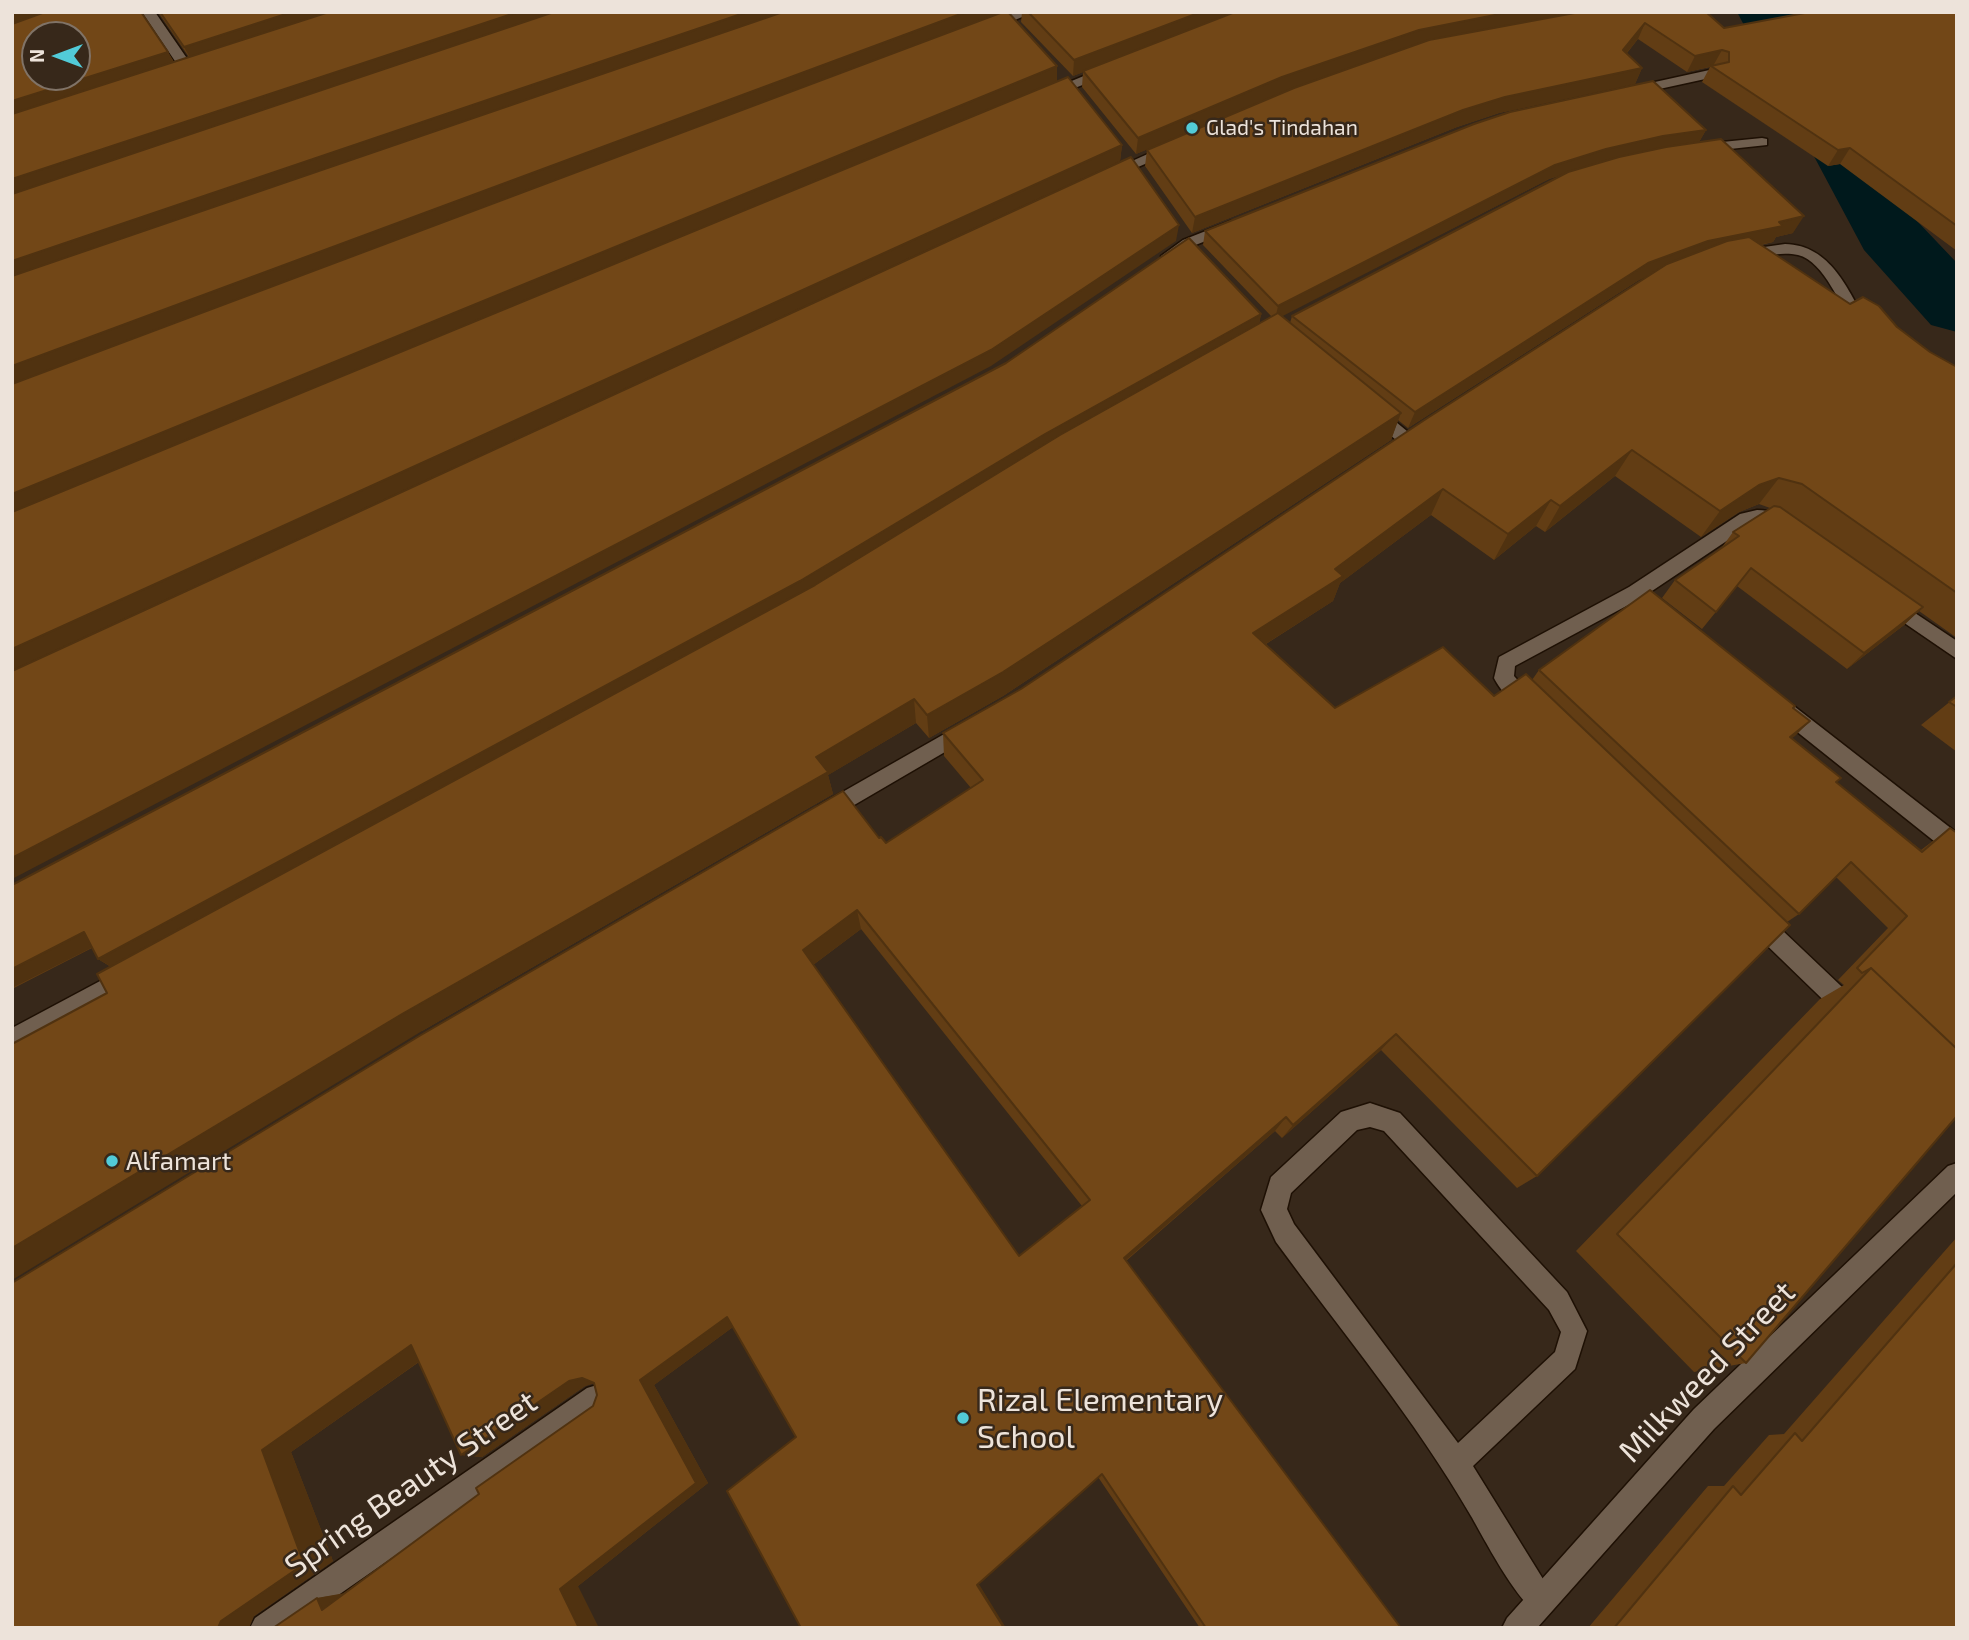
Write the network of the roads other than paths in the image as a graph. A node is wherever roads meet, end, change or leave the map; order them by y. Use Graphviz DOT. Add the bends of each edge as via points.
graph roads {
  1 [pos="148,12"];
  2 [pos="1028,12"];
  3 [pos="1009,20"];
  4 [pos="969,34"];
  5 [pos="1119,66"];
  6 [pos="189,70"];
  7 [pos="1714,73"];
  8 [pos="1620,94"];
  9 [pos="1031,100"];
  10 [pos="1184,142"];
  11 [pos="1762,142"];
  12 [pos="1685,151"];
  13 [pos="1095,181"];
  14 [pos="1240,223"];
  15 [pos="1721,258"];
  16 [pos="1154,266"];
  17 [pos="1870,336"];
  18 [pos="1365,406"];
  19 [pos="1407,440"];
  20 [pos="1806,541"];
  21 [pos="1870,589"];
  22 [pos="1636,592"];
  23 [pos="1658,609"];
  24 [pos="1957,652"];
  25 [pos="1764,694"];
  26 [pos="1541,715"];
  27 [pos="987,718"];
  28 [pos="805,823"];
  29 [pos="1957,846"];
  30 [pos="1739,904"];
  31 [pos="146,968"];
  32 [pos="1868,1027"];
  33 [pos="12,1041"];
  34 [pos="1957,1175"];
  35 [pos="597,1398"];
  36 [pos="1456,1463"];
  37 [pos="1541,1600"];
  38 [pos="265,1628"];
  39 [pos="1517,1628"];
  1 -- 6 [label="street"];
  2 -- 3 [label="street"];
  3 -- 4 [label="street"];
  5 -- 9 [label="street"];
  7 -- 8 [label="street"];
  10 -- 13 [label="street"];
  11 -- 12 [label="street"];
  14 -- 16 [label="street" via="1188,243"];
  15 -- 17 [label="street" via="1786,249 1817,256"];
  18 -- 19 [label="street"];
  20 -- 22 [label="street" via="1773,518 1758,514"];
  21 -- 24 [label="street"];
  22 -- 23 [label="street"];
  22 -- 26 [label="street" via="1506,662 1504,678"];
  25 -- 29 [label="street"];
  27 -- 28 [label="street"];
  30 -- 32 [label="street"];
  31 -- 33 [label="street"];
  34 -- 37 [label="street, Milkweed Street" via="1703,1419"];
  35 -- 38 [label="street, Spring Beauty Street"];
  36 -- 36 [label="street" via="1285,1233 1275,1210 1280,1186 1350,1120 1370,1115 1391,1121 1558,1301 1574,1331 1566,1360"];
  36 -- 37 [label="street"];
  37 -- 39 [label="street, Milkweed Street"];
}
